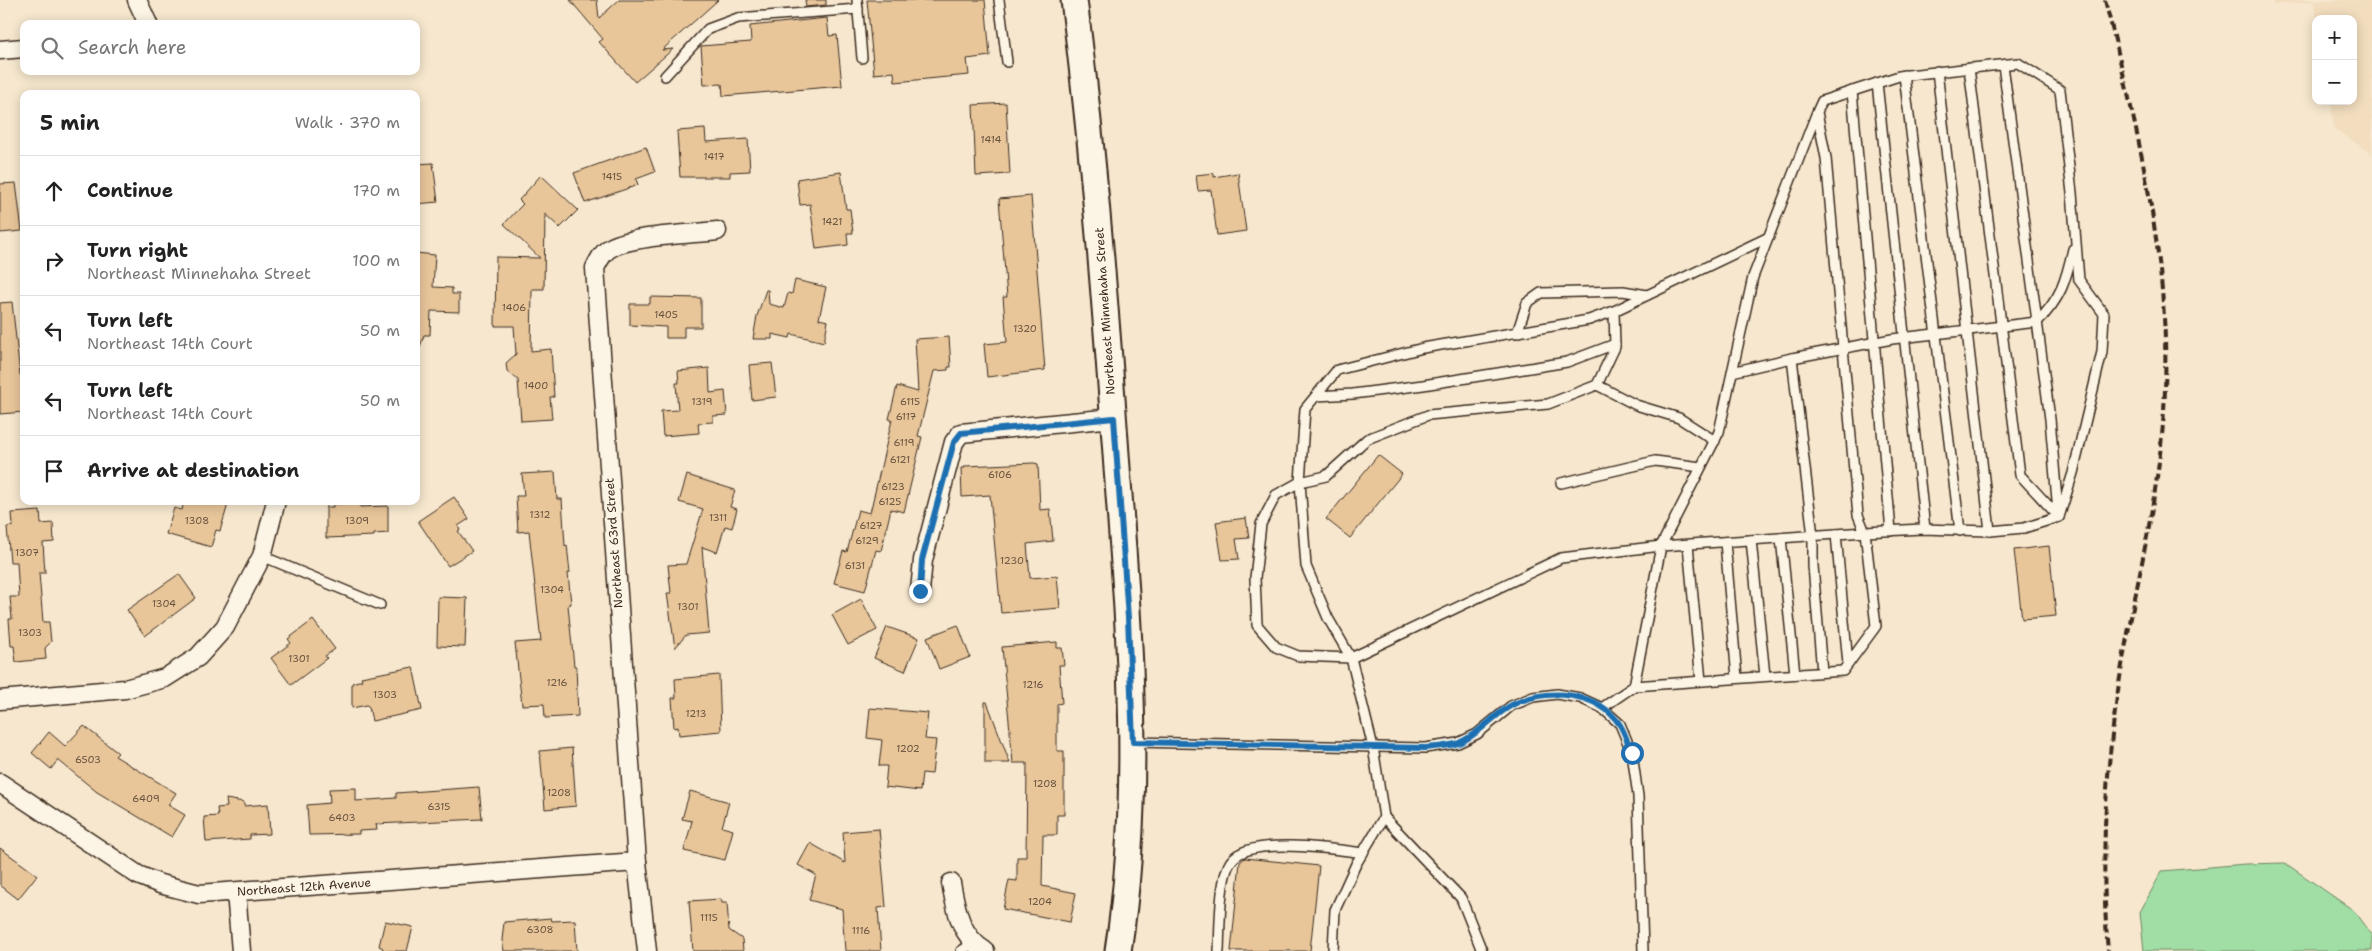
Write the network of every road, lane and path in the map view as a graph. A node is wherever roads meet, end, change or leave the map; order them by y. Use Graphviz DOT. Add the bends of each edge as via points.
graph roads {
  1 [pos="137,0"];
  2 [pos="999,0"];
  3 [pos="1074,0"];
  4 [pos="857,4"];
  5 [pos="146,20"];
  6 [pos="20,48"];
  7 [pos="0,50"];
  8 [pos="862,58"];
  9 [pos="1006,62"];
  10 [pos="2003,65"];
  11 [pos="1969,68"];
  12 [pos="1937,72"];
  13 [pos="1904,75"];
  14 [pos="665,76"];
  15 [pos="1876,83"];
  16 [pos="1852,91"];
  17 [pos="1817,112"];
  18 [pos="717,231"];
  19 [pos="1768,237"];
  20 [pos="2076,239"];
  21 [pos="1647,295"];
  22 [pos="1614,311"];
  23 [pos="2038,322"];
  24 [pos="2001,326"];
  25 [pos="1967,330"];
  26 [pos="1517,333"];
  27 [pos="1936,334"];
  28 [pos="1904,338"];
  29 [pos="1874,342"];
  30 [pos="1614,344"];
  31 [pos="1843,348"];
  32 [pos="1792,358"];
  33 [pos="1732,372"];
  34 [pos="1597,385"];
  35 [pos="1316,396"];
  36 [pos="1114,418"];
  37 [pos="1715,441"];
  38 [pos="1701,467"];
  39 [pos="1300,482"];
  40 [pos="1561,483"];
  41 [pos="275,505"];
  42 [pos="2059,518"];
  43 [pos="1925,529"];
  44 [pos="1891,531"];
  45 [pos="1960,531"];
  46 [pos="1990,531"];
  47 [pos="1865,532"];
  48 [pos="1836,534"];
  49 [pos="1813,536"];
  50 [pos="1781,538"];
  51 [pos="1751,540"];
  52 [pos="1724,542"];
  53 [pos="1688,545"];
  54 [pos="1661,546"];
  55 [pos="262,556"];
  56 [pos="920,591"];
  57 [pos="380,605"];
  58 [pos="1351,658"];
  59 [pos="1848,664"];
  60 [pos="1822,672"];
  61 [pos="1795,674"];
  62 [pos="1765,676"];
  63 [pos="1738,678"];
  64 [pos="1701,681"];
  65 [pos="1634,686"];
  66 [pos="0,700"];
  67 [pos="1602,708"];
  68 [pos="1133,742"];
  69 [pos="1373,747"];
  70 [pos="0,784"];
  71 [pos="1384,817"];
  72 [pos="1363,853"];
  73 [pos="637,862"];
  74 [pos="951,883"];
  75 [pos="236,892"];
  76 [pos="974,948"];
  77 [pos="241,951"];
  78 [pos="647,951"];
  79 [pos="1118,951"];
  80 [pos="1219,951"];
  81 [pos="1333,951"];
  82 [pos="1482,951"];
  83 [pos="1642,951"];
  1 -- 5 [label="street"];
  2 -- 9 [label="lane"];
  3 -- 36 [label="main road, Northeast Minnehaha Street" via="1099,223"];
  4 -- 8 [label="lane"];
  4 -- 14 [label="lane" via="738,18 708,29"];
  6 -- 7 [label="street"];
  10 -- 11 [label="lane"];
  10 -- 20 [label="lane" via="2018,63 2060,90"];
  10 -- 23 [label="lane"];
  11 -- 12 [label="lane"];
  11 -- 24 [label="lane"];
  12 -- 13 [label="lane"];
  12 -- 25 [label="lane"];
  13 -- 15 [label="lane"];
  13 -- 27 [label="lane"];
  15 -- 16 [label="lane"];
  15 -- 28 [label="lane"];
  16 -- 17 [label="lane" via="1822,101"];
  16 -- 29 [label="lane"];
  17 -- 19 [label="lane"];
  17 -- 31 [label="lane" via="1826,158"];
  18 -- 73 [label="street, Northeast 63rd Street" via="628,241 611,247 595,268"];
  19 -- 21 [label="lane"];
  19 -- 33 [label="lane" via="1753,277"];
  20 -- 23 [label="lane" via="2066,280 2053,307"];
  20 -- 42 [label="lane" via="2079,280 2104,314 2102,352"];
  21 -- 22 [label="lane"];
  21 -- 26 [label="lane" via="1623,291 1541,293 1527,303"];
  22 -- 26 [label="lane" via="1589,320"];
  22 -- 30 [label="lane"];
  23 -- 24 [label="lane"];
  23 -- 42 [label="lane"];
  24 -- 25 [label="lane"];
  24 -- 42 [label="lane" via="2020,476"];
  25 -- 27 [label="lane"];
  25 -- 46 [label="lane"];
  26 -- 35 [label="lane" via="1423,348 1337,370"];
  27 -- 28 [label="lane"];
  27 -- 45 [label="lane"];
  28 -- 29 [label="lane"];
  28 -- 43 [label="lane"];
  29 -- 31 [label="lane"];
  29 -- 44 [label="lane"];
  30 -- 34 [label="lane"];
  30 -- 35 [label="lane" via="1567,362 1397,388"];
  31 -- 32 [label="lane"];
  31 -- 47 [label="lane" via="1858,515"];
  32 -- 33 [label="lane"];
  32 -- 49 [label="lane"];
  33 -- 37 [label="lane"];
  34 -- 37 [label="lane" via="1636,405 1679,418"];
  34 -- 39 [label="lane" via="1548,404 1428,415 1367,439 1326,476"];
  35 -- 39 [label="lane" via="1306,408"];
  36 -- 56 [label="street" via="961,433 954,442 922,560"];
  36 -- 68 [label="main road, Northeast Minnehaha Street"];
  37 -- 38 [label="lane"];
  38 -- 40 [label="lane" via="1655,461"];
  38 -- 54 [label="lane"];
  39 -- 58 [label="lane" via="1306,566 1328,618"];
  39 -- 58 [label="lane" via="1276,496 1261,524 1255,578 1257,625 1276,647 1298,656"];
  41 -- 55 [label="street"];
  42 -- 46 [label="lane" via="2024,528"];
  43 -- 44 [label="lane"];
  43 -- 45 [label="lane"];
  44 -- 47 [label="lane"];
  45 -- 46 [label="lane"];
  47 -- 48 [label="lane"];
  47 -- 59 [label="lane" via="1876,626"];
  48 -- 49 [label="lane"];
  48 -- 59 [label="lane"];
  49 -- 50 [label="lane"];
  49 -- 60 [label="lane"];
  50 -- 51 [label="lane"];
  50 -- 61 [label="lane"];
  51 -- 52 [label="lane"];
  51 -- 62 [label="lane"];
  52 -- 53 [label="lane"];
  52 -- 63 [label="lane"];
  53 -- 54 [label="lane"];
  53 -- 64 [label="lane"];
  54 -- 58 [label="lane" via="1561,558"];
  54 -- 65 [label="lane"];
  55 -- 57 [label="lane"];
  55 -- 66 [label="street" via="226,627 198,657 165,678 124,689"];
  58 -- 69 [label="lane"];
  59 -- 60 [label="lane" via="1843,670"];
  60 -- 61 [label="lane"];
  61 -- 62 [label="lane"];
  62 -- 63 [label="lane"];
  63 -- 64 [label="lane"];
  64 -- 65 [label="lane"];
  65 -- 67 [label="lane"];
  67 -- 69 [label="lane" via="1565,695 1533,697 1511,706 1477,734 1458,743 1425,748"];
  67 -- 83 [label="lane" via="1620,724 1632,753 1638,796"];
  68 -- 69 [label="lane"];
  68 -- 79 [label="main road, Northeast Minnehaha Street" via="1128,873"];
  69 -- 71 [label="lane"];
  70 -- 75 [label="street, Northeast 12th Avenue" via="138,875 199,894"];
  71 -- 72 [label="lane"];
  71 -- 82 [label="lane" via="1461,898"];
  72 -- 80 [label="lane" via="1320,846 1264,847 1244,851 1231,860 1224,883"];
  72 -- 81 [label="lane" via="1335,910"];
  73 -- 75 [label="street, Northeast 12th Avenue"];
  73 -- 78 [label="street, Northeast 63rd Street"];
  74 -- 76 [label="street" via="958,920"];
  75 -- 77 [label="street"];
}
